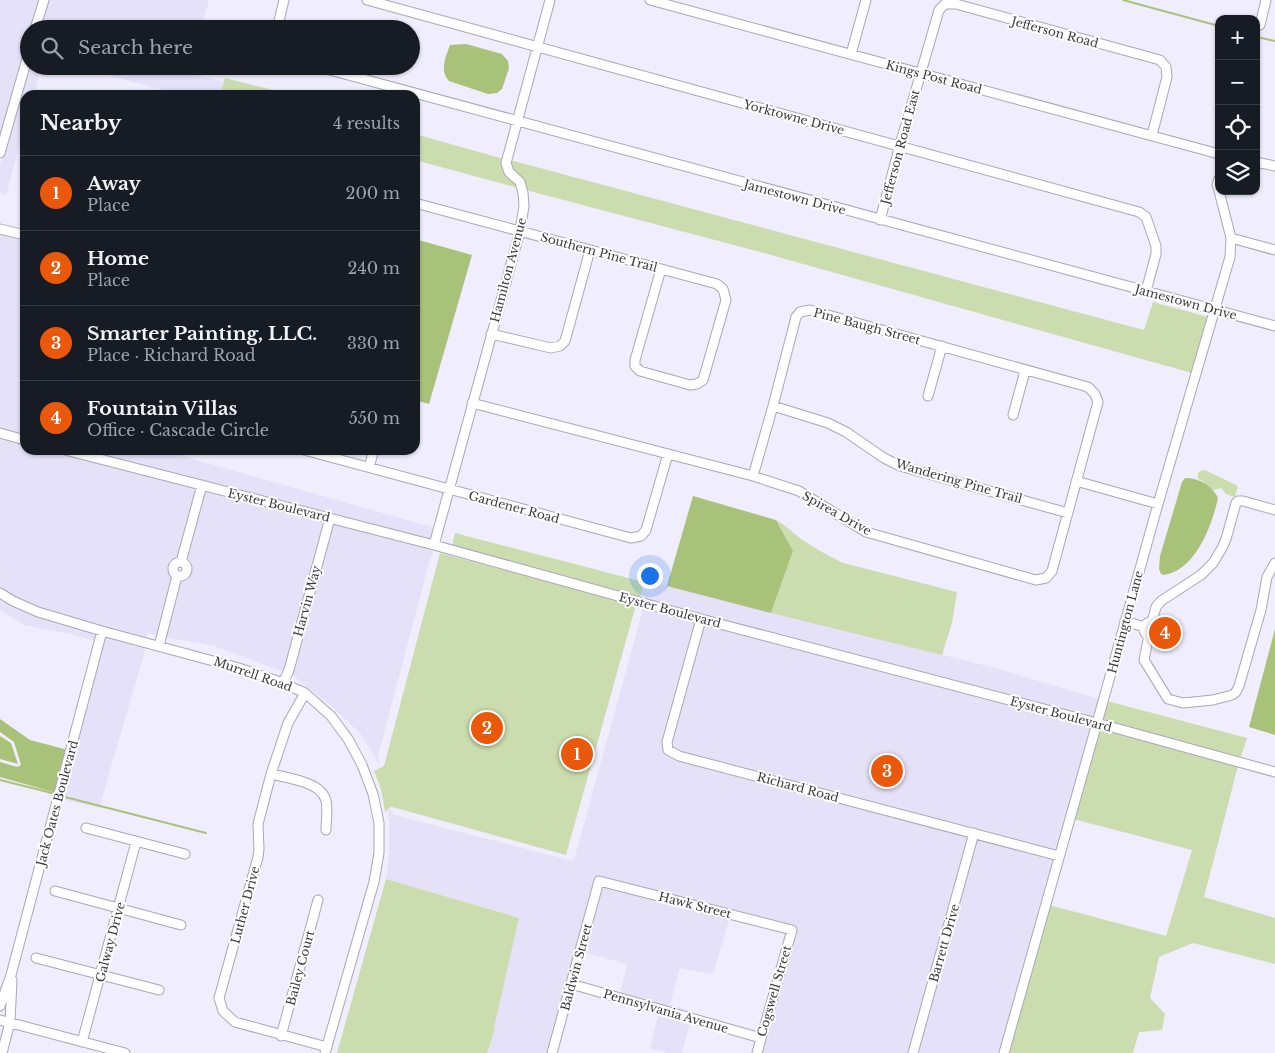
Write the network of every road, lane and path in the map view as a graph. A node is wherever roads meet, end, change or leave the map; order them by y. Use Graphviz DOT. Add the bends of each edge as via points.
graph roads {
  1 [pos="44,0"];
  2 [pos="284,0"];
  3 [pos="367,0"];
  4 [pos="550,0"];
  5 [pos="650,0"];
  6 [pos="866,0"];
  7 [pos="1266,0"];
  8 [pos="38,20"];
  9 [pos="278,20"];
  10 [pos="1260,25"];
  11 [pos="536,47"];
  12 [pos="851,54"];
  13 [pos="920,74"];
  14 [pos="22,75"];
  15 [pos="347,75"];
  16 [pos="402,90"];
  17 [pos="420,95"];
  18 [pos="517,122"];
  19 [pos="1152,135"];
  20 [pos="900,145"];
  21 [pos="0,153"];
  22 [pos="1215,153"];
  23 [pos="1260,163"];
  24 [pos="1275,166"];
  25 [pos="1220,195"];
  26 [pos="420,204"];
  27 [pos="880,220"];
  28 [pos="0,229"];
  29 [pos="520,231"];
  30 [pos="20,234"];
  31 [pos="1231,238"];
  32 [pos="590,250"];
  33 [pos="1275,250"];
  34 [pos="661,268"];
  35 [pos="1146,291"];
  36 [pos="1214,309"];
  37 [pos="1275,326"];
  38 [pos="491,334"];
  39 [pos="942,346"];
  40 [pos="1025,370"];
  41 [pos="1095,394"];
  42 [pos="928,396"];
  43 [pos="472,403"];
  44 [pos="773,406"];
  45 [pos="1012,415"];
  46 [pos="0,433"];
  47 [pos="20,439"];
  48 [pos="668,454"];
  49 [pos="85,455"];
  50 [pos="323,455"];
  51 [pos="373,455"];
  52 [pos="369,467"];
  53 [pos="753,476"];
  54 [pos="1076,482"];
  55 [pos="202,485"];
  56 [pos="448,489"];
  57 [pos="1158,504"];
  58 [pos="1275,510"];
  59 [pos="1068,513"];
  60 [pos="330,518"];
  61 [pos="434,545"];
  62 [pos="1275,563"];
  63 [pos="0,593"];
  64 [pos="700,619"];
  65 [pos="1125,621"];
  66 [pos="1148,624"];
  67 [pos="102,631"];
  68 [pos="160,646"];
  69 [pos="284,683"];
  70 [pos="305,693"];
  71 [pos="1097,723"];
  72 [pos="1275,772"];
  73 [pos="271,774"];
  74 [pos="86,828"];
  75 [pos="326,830"];
  76 [pos="974,833"];
  77 [pos="136,842"];
  78 [pos="185,854"];
  79 [pos="1059,856"];
  80 [pos="599,881"];
  81 [pos="55,891"];
  82 [pos="318,900"];
  83 [pos="119,908"];
  84 [pos="181,925"];
  85 [pos="792,930"];
  86 [pos="36,958"];
  87 [pos="11,975"];
  88 [pos="101,975"];
  89 [pos="571,984"];
  90 [pos="159,990"];
  91 [pos="0,1006"];
  92 [pos="0,1020"];
  93 [pos="10,1022"];
  94 [pos="281,1036"];
  95 [pos="761,1038"];
  96 [pos="82,1042"];
  97 [pos="326,1050"];
  98 [pos="2,1053"];
  99 [pos="125,1053"];
  100 [pos="552,1053"];
  101 [pos="757,1053"];
  102 [pos="913,1053"];
  103 [pos="1004,1053"];
  1 -- 8 [label="street"];
  2 -- 9 [label="street"];
  3 -- 11 [label="street, Yorktowne Drive"];
  4 -- 11 [label="street, Hamilton Avenue"];
  5 -- 12 [label="street, Kings Post Road"];
  6 -- 12 [label="street"];
  7 -- 10 [label="street"];
  11 -- 18 [label="street, Hamilton Avenue"];
  11 -- 20 [label="street, Yorktowne Drive"];
  12 -- 13 [label="street, Kings Post Road"];
  13 -- 19 [label="street, Kings Post Road"];
  13 -- 19 [label="street, Jefferson Road" via="939,10 945,4 956,4 1160,60 1166,67 1167,77"];
  13 -- 20 [label="street, Jefferson Road East"];
  14 -- 21 [label="street"];
  15 -- 16 [label="street, Jamestown Drive"];
  17 -- 18 [label="street, Jamestown Drive"];
  18 -- 27 [label="street, Jamestown Drive"];
  18 -- 29 [label="street, Hamilton Avenue" via="506,163 509,172 520,182 523,193"];
  19 -- 22 [label="street, Kings Post Road"];
  20 -- 27 [label="street, Jefferson Road East"];
  20 -- 35 [label="street, Yorktowne Drive" via="1139,212 1146,217 1156,246"];
  23 -- 24 [label="street"];
  25 -- 31 [label="street, Huntington Lane"];
  26 -- 29 [label="street, Southern Pine Trail"];
  27 -- 35 [label="street, Jamestown Drive"];
  28 -- 30 [label="street"];
  29 -- 32 [label="street, Southern Pine Trail"];
  29 -- 38 [label="street, Hamilton Avenue"];
  31 -- 33 [label="street"];
  31 -- 36 [label="street, Huntington Lane" via="1230,257"];
  32 -- 34 [label="street, Southern Pine Trail"];
  32 -- 38 [label="street" via="565,341 560,346 552,348"];
  34 -- 34 [label="street, Southern Pine Trail" via="635,366 640,371 690,385 697,384 703,380 726,300 723,289 717,284"];
  35 -- 36 [label="street, Jamestown Drive"];
  36 -- 37 [label="street, Jamestown Drive"];
  36 -- 57 [label="street, Huntington Lane"];
  38 -- 43 [label="street, Hamilton Avenue"];
  39 -- 40 [label="street, Pine Baugh Street"];
  39 -- 42 [label="street"];
  39 -- 44 [label="street, Pine Baugh Street" via="810,310 800,312"];
  40 -- 41 [label="street, Pine Baugh Street" via="1088,387"];
  40 -- 45 [label="street"];
  41 -- 54 [label="street, Spirea Drive" via="1098,402"];
  43 -- 48 [label="street, Spirea Drive"];
  43 -- 56 [label="street, Hamilton Avenue"];
  44 -- 53 [label="street, Pine Baugh Street"];
  44 -- 59 [label="street, Wandering Pine Trail" via="828,423 900,466"];
  46 -- 47 [label="street"];
  48 -- 53 [label="street, Spirea Drive"];
  48 -- 56 [label="street, Gardener Road" via="646,530 641,536 631,538"];
  49 -- 55 [label="street, Eyster Boulevard"];
  50 -- 52 [label="street, Gardener Road"];
  51 -- 52 [label="street"];
  52 -- 56 [label="street, Gardener Road"];
  53 -- 59 [label="street, Spirea Drive" via="799,491 866,532 1036,580 1046,578 1052,571"];
  54 -- 57 [label="street"];
  54 -- 59 [label="street, Spirea Drive"];
  55 -- 60 [label="street, Eyster Boulevard"];
  55 -- 68 [label="street" via="181,562 173,566 173,573 177,576"];
  56 -- 61 [label="street, Hamilton Avenue"];
  57 -- 65 [label="street, Huntington Lane"];
  58 -- 66 [label="street" via="1238,501 1226,540 1213,563 1201,575 1161,601"];
  60 -- 61 [label="street, Eyster Boulevard"];
  60 -- 69 [label="street, Harvin Way"];
  61 -- 64 [label="street, Eyster Boulevard"];
  62 -- 66 [label="street" via="1267,577 1239,686 1232,695 1183,703 1168,698 1144,660"];
  63 -- 67 [label="street, Murrell Road" via="38,612"];
  64 -- 71 [label="street, Eyster Boulevard"];
  64 -- 76 [label="street, Richard Road" via="667,742 668,750 679,756"];
  65 -- 66 [label="street"];
  65 -- 71 [label="street, Huntington Lane"];
  67 -- 68 [label="street, Murrell Road"];
  67 -- 87 [label="street, Jack Oates Boulevard"];
  68 -- 69 [label="street, Murrell Road"];
  69 -- 70 [label="street, Murrell Road"];
  70 -- 73 [label="street, Luther Drive" via="288,723"];
  70 -- 97 [label="street, Murrell Road" via="331,716 348,739 373,794 379,823 379,853 374,882"];
  71 -- 72 [label="street, Eyster Boulevard"];
  71 -- 79 [label="street, Huntington Lane"];
  73 -- 75 [label="street" via="312,784 322,792 326,801"];
  73 -- 94 [label="street, Luther Drive" via="258,824 258,857 219,998 223,1011 235,1022"];
  74 -- 77 [label="street"];
  76 -- 79 [label="street, Richard Road"];
  76 -- 102 [label="street, Barrett Drive"];
  77 -- 78 [label="street"];
  77 -- 83 [label="street, Galway Drive"];
  79 -- 103 [label="street, Huntington Lane"];
  80 -- 85 [label="street, Hawk Street"];
  80 -- 89 [label="street, Baldwin Street"];
  81 -- 83 [label="street"];
  82 -- 94 [label="street, Bailey Court"];
  83 -- 84 [label="street"];
  83 -- 88 [label="street, Galway Drive"];
  85 -- 95 [label="street, Cogswell Street"];
  86 -- 88 [label="street"];
  87 -- 91 [label="street, Jack Oates Boulevard"];
  87 -- 93 [label="street, Jack Oates Boulevard"];
  88 -- 90 [label="street"];
  88 -- 96 [label="street, Galway Drive"];
  89 -- 95 [label="street, Pennsylvania Avenue"];
  89 -- 100 [label="street, Baldwin Street"];
  92 -- 93 [label="street"];
  93 -- 96 [label="street"];
  93 -- 98 [label="street, Jack Oates Boulevard"];
  94 -- 97 [label="street, Luther Drive"];
  95 -- 101 [label="street, Cogswell Street"];
  96 -- 99 [label="street"];
}
